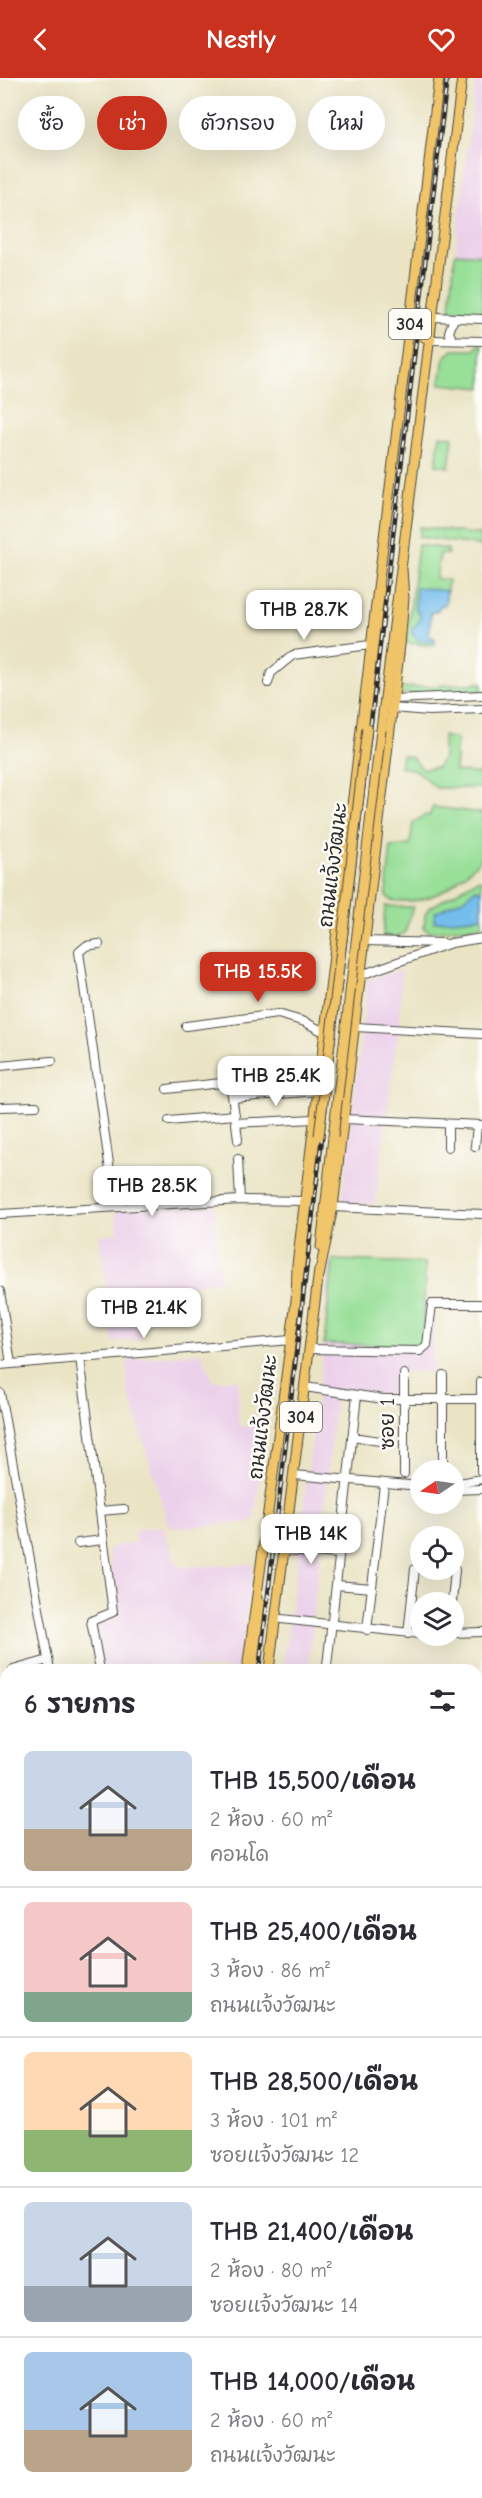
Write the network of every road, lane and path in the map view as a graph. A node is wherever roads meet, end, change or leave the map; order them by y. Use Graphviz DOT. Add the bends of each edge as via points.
graph roads {
  1 [pos="439,78"];
  2 [pos="462,78"];
  3 [pos="412,309"];
  4 [pos="434,317"];
  5 [pos="454,318"];
  6 [pos="482,319"];
  7 [pos="452,339"];
  8 [pos="431,340"];
  9 [pos="482,341"];
  10 [pos="402,569"];
  11 [pos="381,570"];
  12 [pos="370,645"];
  13 [pos="268,683"];
  14 [pos="482,695"];
  15 [pos="393,704"];
  16 [pos="482,709"];
  17 [pos="340,900"];
  18 [pos="369,907"];
  19 [pos="335,938"];
  20 [pos="482,938"];
  21 [pos="365,941"];
  22 [pos="451,943"];
  23 [pos="99,944"];
  24 [pos="361,975"];
  25 [pos="329,988"];
  26 [pos="359,990"];
  27 [pos="186,1026"];
  28 [pos="355,1027"];
  29 [pos="324,1032"];
  30 [pos="482,1034"];
  31 [pos="52,1061"];
  32 [pos="0,1066"];
  33 [pos="167,1089"];
  34 [pos="317,1091"];
  35 [pos="234,1098"];
  36 [pos="36,1106"];
  37 [pos="0,1107"];
  38 [pos="235,1119"];
  39 [pos="314,1119"];
  40 [pos="344,1119"];
  41 [pos="169,1121"];
  42 [pos="448,1124"];
  43 [pos="480,1125"];
  44 [pos="238,1140"];
  45 [pos="475,1146"];
  46 [pos="447,1147"];
  47 [pos="238,1159"];
  48 [pos="240,1200"];
  49 [pos="304,1201"];
  50 [pos="115,1206"];
  51 [pos="333,1208"];
  52 [pos="0,1214"];
  53 [pos="482,1214"];
  54 [pos="319,1275"];
  55 [pos="0,1291"];
  56 [pos="482,1304"];
  57 [pos="296,1306"];
  58 [pos="291,1340"];
  59 [pos="310,1349"];
  60 [pos="80,1358"];
  61 [pos="11,1364"];
  62 [pos="0,1365"];
  63 [pos="404,1374"];
  64 [pos="443,1375"];
  65 [pos="481,1382"];
  66 [pos="305,1387"];
  67 [pos="0,1393"];
  68 [pos="357,1395"];
  69 [pos="443,1399"];
  70 [pos="481,1399"];
  71 [pos="404,1400"];
  72 [pos="352,1437"];
  73 [pos="380,1441"];
  74 [pos="443,1460"];
  75 [pos="404,1474"];
  76 [pos="294,1475"];
  77 [pos="481,1475"];
  78 [pos="347,1479"];
  79 [pos="464,1480"];
  80 [pos="384,1484"];
  81 [pos="410,1485"];
  82 [pos="482,1489"];
  83 [pos="464,1490"];
  84 [pos="124,1509"];
  85 [pos="100,1511"];
  86 [pos="103,1540"];
  87 [pos="78,1543"];
  88 [pos="284,1554"];
  89 [pos="339,1554"];
  90 [pos="262,1568"];
  91 [pos="413,1580"];
  92 [pos="336,1585"];
  93 [pos="372,1588"];
  94 [pos="281,1619"];
  95 [pos="332,1625"];
  96 [pos="367,1630"];
  97 [pos="482,1632"];
  98 [pos="464,1633"];
  99 [pos="408,1634"];
  100 [pos="48,1660"];
  101 [pos="34,1664"];
  102 [pos="49,1664"];
  103 [pos="99,1664"];
  104 [pos="247,1664"];
  105 [pos="254,1664"];
  106 [pos="270,1664"];
  107 [pos="276,1664"];
  108 [pos="327,1664"];
  1 -- 3 [label="main road, ถนนแจ้งวัฒนะ / 304"];
  2 -- 4 [label="main road, ถนนแจ้งวัฒนะ / 304"];
  3 -- 8 [label="main road" via="416,326"];
  3 -- 11 [label="main road, ถนนแจ้งวัฒนะ / 304"];
  4 -- 5 [label="street"];
  4 -- 8 [label="main road, ถนนแจ้งวัฒนะ / 304"];
  5 -- 6 [label="street"];
  5 -- 7 [label="street" via="449,332"];
  7 -- 8 [label="street"];
  7 -- 9 [label="street"];
  8 -- 10 [label="main road, ถนนแจ้งวัฒนะ / 304"];
  10 -- 15 [label="main road, ถนนแจ้งวัฒนะ / 304" via="403,606"];
  10 -- 54 [label="main road, ถนนแจ้งวัฒนะ / 304, bridge"];
  11 -- 12 [label="main road, ถนนแจ้งวัฒนะ / 304"];
  11 -- 57 [label="main road, ถนนแจ้งวัฒนะ / 304, bridge" via="381,605 367,728"];
  12 -- 13 [label="street" via="293,655 271,674"];
  12 -- 17 [label="main road, ถนนแจ้งวัฒนะ / 304"];
  14 -- 15 [label="street"];
  15 -- 16 [label="street" via="429,711"];
  15 -- 18 [label="main road, ถนนแจ้งวัฒนะ / 304"];
  17 -- 18 [label="main road" via="354,915"];
  17 -- 19 [label="main road, ถนนแจ้งวัฒนะ / 304"];
  18 -- 21 [label="main road, ถนนแจ้งวัฒนะ / 304"];
  19 -- 21 [label="main road"];
  19 -- 25 [label="main road, ถนนแจ้งวัฒนะ / 304"];
  20 -- 22 [label="street"];
  21 -- 22 [label="street"];
  21 -- 24 [label="main road, ถนนแจ้งวัฒนะ / 304"];
  22 -- 24 [label="street"];
  23 -- 50 [label="street" via="79,952"];
  24 -- 26 [label="main road, ถนนแจ้งวัฒนะ / 304"];
  25 -- 26 [label="main road" via="335,982 346,981 356,984"];
  25 -- 29 [label="main road, ถนนแจ้งวัฒนะ / 304"];
  26 -- 28 [label="main road, ถนนแจ้งวัฒนะ / 304"];
  27 -- 29 [label="street" via="278,1014"];
  28 -- 30 [label="street"];
  28 -- 40 [label="main road, ถนนแจ้งวัฒนะ / 304"];
  29 -- 34 [label="main road, ถนนแจ้งวัฒนะ / 304"];
  31 -- 32 [label="street"];
  33 -- 35 [label="street" via="230,1082"];
  34 -- 35 [label="street"];
  34 -- 39 [label="main road, ถนนแจ้งวัฒนะ / 304"];
  35 -- 38 [label="street"];
  36 -- 37 [label="street"];
  38 -- 39 [label="street"];
  38 -- 41 [label="street"];
  38 -- 44 [label="street"];
  39 -- 49 [label="main road, ถนนแจ้งวัฒนะ / 304"];
  40 -- 42 [label="street"];
  40 -- 51 [label="main road, ถนนแจ้งวัฒนะ / 304"];
  42 -- 43 [label="street"];
  42 -- 46 [label="street"];
  43 -- 45 [label="street"];
  47 -- 48 [label="street"];
  48 -- 49 [label="street"];
  48 -- 50 [label="street"];
  49 -- 57 [label="main road, ถนนแจ้งวัฒนะ / 304"];
  50 -- 52 [label="street"];
  51 -- 53 [label="street"];
  51 -- 54 [label="main road, ถนนแจ้งวัฒนะ / 304"];
  54 -- 59 [label="main road, ถนนแจ้งวัฒนะ / 304"];
  55 -- 61 [label="street"];
  56 -- 59 [label="street" via="432,1304 427,1346 420,1351"];
  57 -- 58 [label="main road, ถนนแจ้งวัฒนะ / 304"];
  58 -- 60 [label="street"];
  58 -- 90 [label="main road, ถนนแจ้งวัฒนะ / 304"];
  59 -- 66 [label="main road, ถนนแจ้งวัฒนะ / 304"];
  60 -- 61 [label="street"];
  60 -- 85 [label="street"];
  61 -- 62 [label="street"];
  63 -- 71 [label="street, ซอย 1"];
  64 -- 69 [label="street"];
  65 -- 70 [label="street"];
  66 -- 68 [label="street"];
  66 -- 76 [label="main road, ถนนแจ้งวัฒนะ / 304"];
  67 -- 100 [label="street"];
  68 -- 71 [label="street"];
  68 -- 72 [label="street"];
  69 -- 70 [label="street"];
  69 -- 71 [label="street"];
  69 -- 74 [label="street"];
  70 -- 77 [label="street"];
  71 -- 75 [label="street, ซอย 1"];
  72 -- 73 [label="street"];
  72 -- 78 [label="street"];
  76 -- 78 [label="street"];
  76 -- 88 [label="main road, ถนนแจ้งวัฒนะ / 304"];
  77 -- 79 [label="street"];
  78 -- 80 [label="street"];
  78 -- 89 [label="street"];
  80 -- 81 [label="street"];
  80 -- 93 [label="street"];
  82 -- 83 [label="street"];
  84 -- 85 [label="street"];
  85 -- 86 [label="street"];
  86 -- 87 [label="street"];
  86 -- 103 [label="street" via="113,1612 91,1621"];
  88 -- 89 [label="street"];
  88 -- 94 [label="main road, ถนนแจ้งวัฒนะ / 304"];
  88 -- 106 [label="main road, ถนนแจ้งวัฒนะ / 304"];
  89 -- 92 [label="street"];
  90 -- 104 [label="main road, ถนนแจ้งวัฒนะ / 304"];
  90 -- 105 [label="main road, ถนนแจ้งวัฒนะ / 304"];
  91 -- 99 [label="street"];
  92 -- 93 [label="street"];
  92 -- 95 [label="street"];
  93 -- 96 [label="street"];
  94 -- 95 [label="street"];
  94 -- 107 [label="main road, ถนนแจ้งวัฒนะ / 304"];
  95 -- 96 [label="street"];
  95 -- 108 [label="street"];
  96 -- 99 [label="street"];
  97 -- 98 [label="street"];
  100 -- 101 [label="street"];
  100 -- 102 [label="street"];
}
